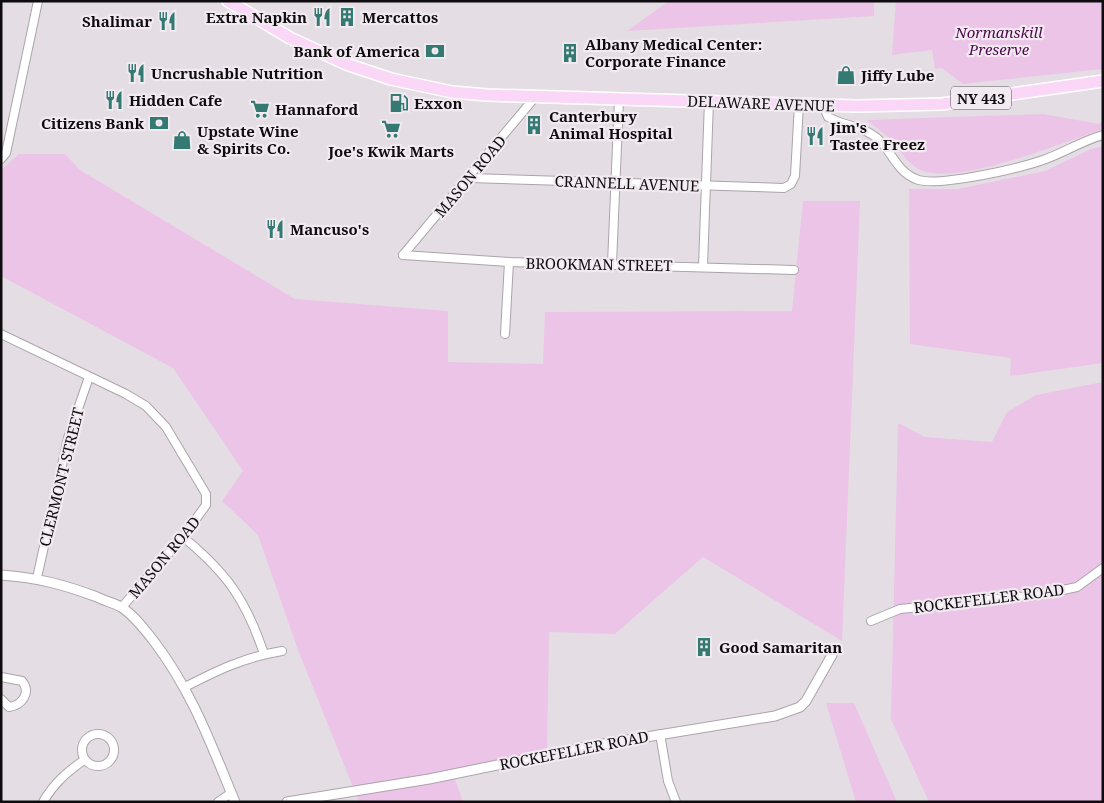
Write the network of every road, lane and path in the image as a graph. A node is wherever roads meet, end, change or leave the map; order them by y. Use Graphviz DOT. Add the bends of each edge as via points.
graph roads {
  1 [pos="38,1"];
  2 [pos="236,2"];
  3 [pos="1103,81"];
  4 [pos="536,96"];
  5 [pos="619,99"];
  6 [pos="709,102"];
  7 [pos="799,104"];
  8 [pos="823,105"];
  9 [pos="1103,135"];
  10 [pos="3,156"];
  11 [pos="470,178"];
  12 [pos="616,182"];
  13 [pos="705,186"];
  14 [pos="403,255"];
  15 [pos="508,262"];
  16 [pos="612,264"];
  17 [pos="703,266"];
  18 [pos="794,270"];
  19 [pos="1,334"];
  20 [pos="505,334"];
  21 [pos="89,377"];
  22 [pos="183,537"];
  23 [pos="1103,568"];
  24 [pos="1,575"];
  25 [pos="38,578"];
  26 [pos="122,607"];
  27 [pos="871,621"];
  28 [pos="282,651"];
  29 [pos="264,654"];
  30 [pos="832,654"];
  31 [pos="1,677"];
  32 [pos="185,687"];
  33 [pos="1,699"];
  34 [pos="660,734"];
  35 [pos="84,760"];
  36 [pos="233,797"];
  37 [pos="43,802"];
  38 [pos="218,802"];
  39 [pos="287,802"];
  40 [pos="676,802"];
  1 -- 10 [label="street"];
  2 -- 4 [label="main road, DELAWARE AVENUE / NY 443" via="315,51 367,72 454,92"];
  3 -- 8 [label="main road, DELAWARE AVENUE / NY 443" via="942,104"];
  4 -- 5 [label="main road, DELAWARE AVENUE / NY 443"];
  4 -- 11 [label="street, MASON ROAD"];
  5 -- 6 [label="main road, DELAWARE AVENUE / NY 443"];
  5 -- 12 [label="street"];
  6 -- 7 [label="main road, DELAWARE AVENUE / NY 443"];
  6 -- 13 [label="street"];
  7 -- 8 [label="main road, DELAWARE AVENUE / NY 443"];
  7 -- 13 [label="street, CRANNELL AVENUE" via="795,176 791,184 784,188"];
  8 -- 9 [label="street" via="828,117 870,133 884,145 906,174 928,182 1036,163"];
  11 -- 12 [label="street, CRANNELL AVENUE"];
  11 -- 14 [label="street, MASON ROAD"];
  12 -- 13 [label="street, CRANNELL AVENUE"];
  12 -- 16 [label="street"];
  13 -- 17 [label="street"];
  14 -- 15 [label="street, BROOKMAN STREET"];
  15 -- 16 [label="street, BROOKMAN STREET"];
  15 -- 20 [label="street"];
  16 -- 17 [label="street, BROOKMAN STREET"];
  17 -- 18 [label="street, BROOKMAN STREET"];
  19 -- 21 [label="street"];
  21 -- 22 [label="street, MASON ROAD" via="126,394 156,414 179,448 206,494 206,505"];
  21 -- 25 [label="street, CLERMONT STREET" via="68,438"];
  22 -- 26 [label="street, MASON ROAD"];
  22 -- 29 [label="street" via="226,577 244,606"];
  23 -- 27 [label="street, ROCKEFELLER ROAD" via="1077,587 1039,595 900,609"];
  24 -- 25 [label="street"];
  25 -- 26 [label="street"];
  26 -- 32 [label="street" via="142,627"];
  28 -- 29 [label="street"];
  29 -- 32 [label="street" via="222,668"];
  30 -- 34 [label="street, ROCKEFELLER ROAD" via="806,701 790,711"];
  31 -- 33 [label="street" via="22,680 26,687 19,705 9,707"];
  32 -- 36 [label="street"];
  34 -- 39 [label="street, ROCKEFELLER ROAD"];
  34 -- 40 [label="street" via="668,781"];
  35 -- 35 [label="street" via="95,767 104,766 112,754 112,742 104,735 90,736 83,745"];
  35 -- 37 [label="street" via="54,785"];
  36 -- 38 [label="street"];
}
